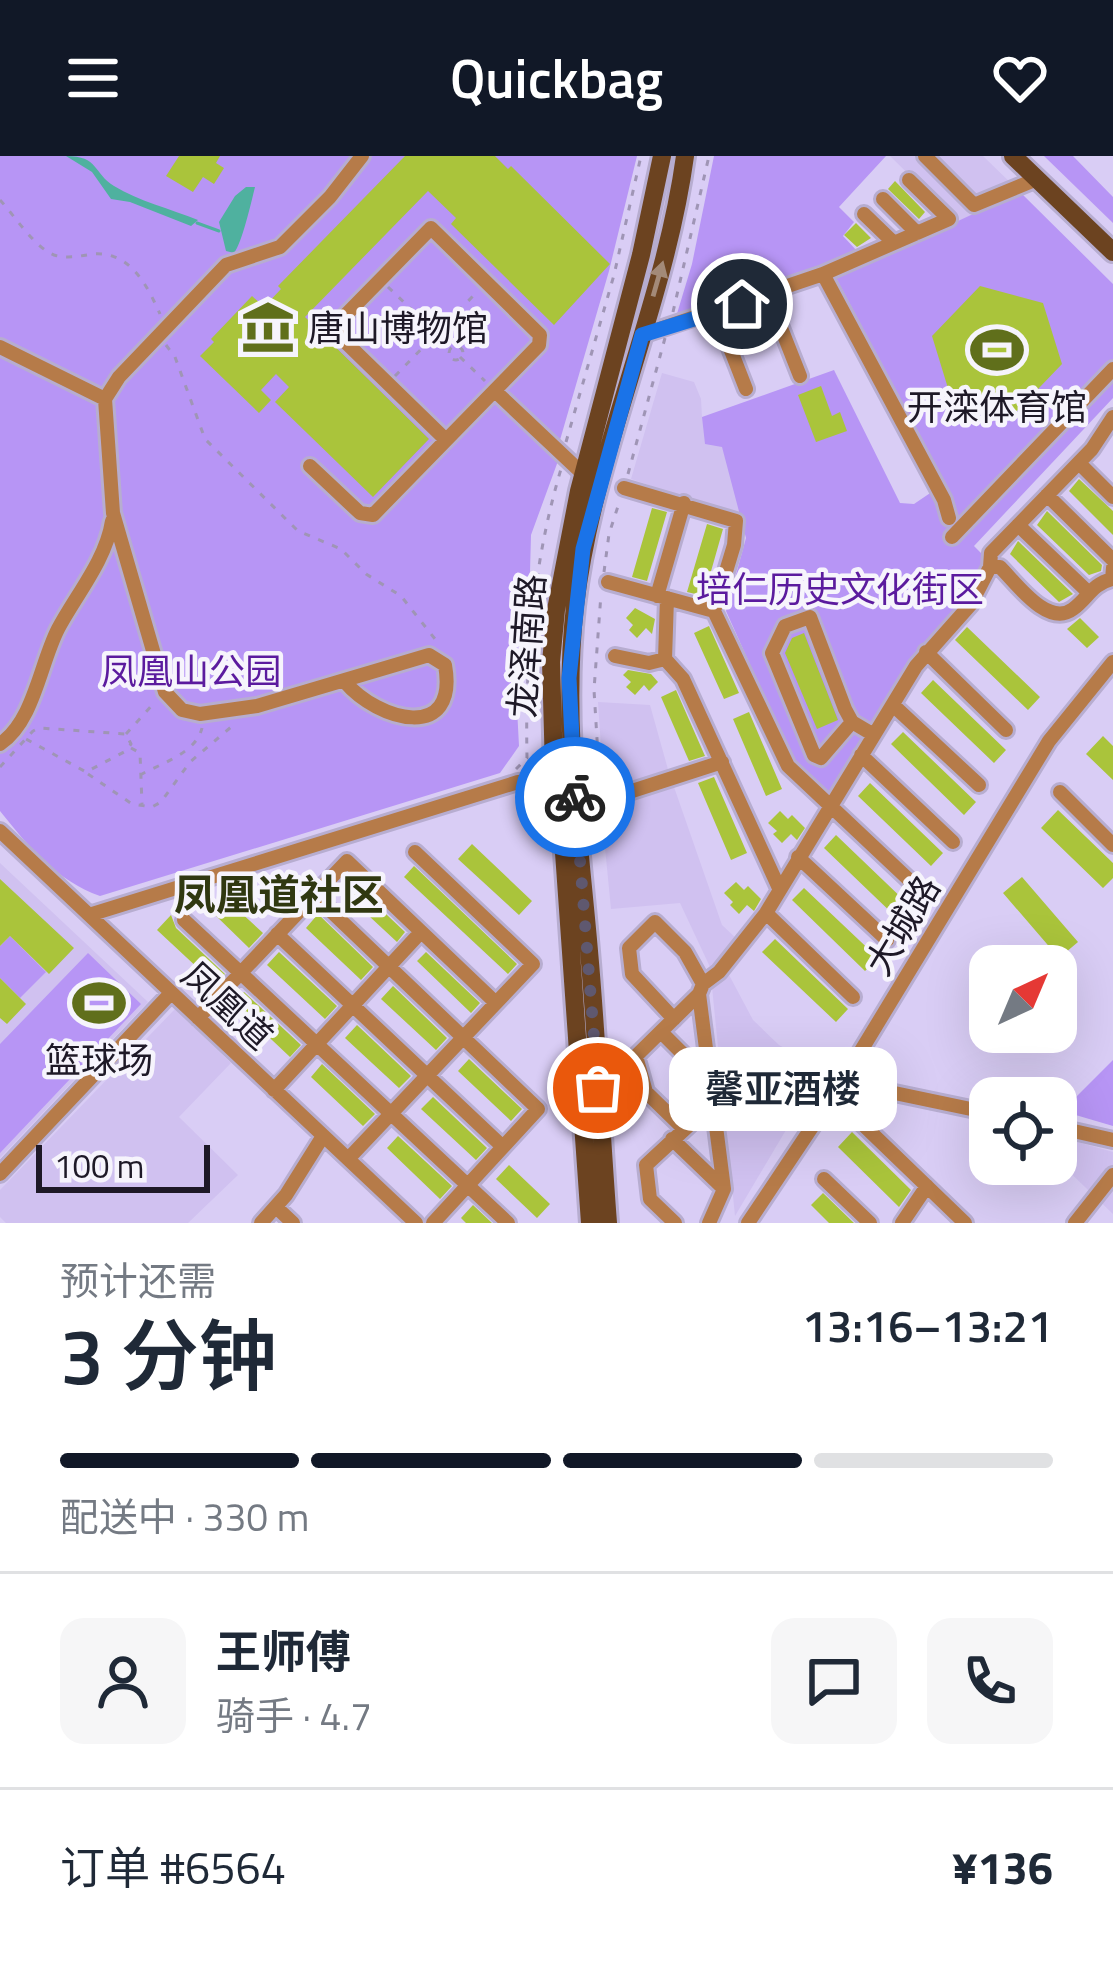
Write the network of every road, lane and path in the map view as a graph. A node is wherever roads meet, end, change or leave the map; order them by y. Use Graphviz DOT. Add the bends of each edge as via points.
graph roads {
  1 [pos="362,156"];
  2 [pos="641,156"];
  3 [pos="662,156"];
  4 [pos="685,156"];
  5 [pos="925,156"];
  6 [pos="1013,156"];
  7 [pos="1036,179"];
  8 [pos="909,180"];
  9 [pos="883,199"];
  10 [pos="0,200"];
  11 [pos="864,214"];
  12 [pos="917,233"];
  13 [pos="894,243"];
  14 [pos="1113,252"];
  15 [pos="823,274"];
  16 [pos="380,279"];
  17 [pos="486,283"];
  18 [pos="768,296"];
  19 [pos="716,312"];
  20 [pos="161,331"];
  21 [pos="437,334"];
  22 [pos="642,335"];
  23 [pos="0,347"];
  24 [pos="452,348"];
  25 [pos="460,356"];
  26 [pos="1113,370"];
  27 [pos="800,376"];
  28 [pos="387,383"];
  29 [pos="746,389"];
  30 [pos="495,391"];
  31 [pos="105,399"];
  32 [pos="1110,428"];
  33 [pos="446,440"];
  34 [pos="565,456"];
  35 [pos="1078,463"];
  36 [pos="310,466"];
  37 [pos="584,474"];
  38 [pos="624,488"];
  39 [pos="1048,495"];
  40 [pos="1113,497"];
  41 [pos="684,503"];
  42 [pos="113,513"];
  43 [pos="949,518"];
  44 [pos="1018,525"];
  45 [pos="952,537"];
  46 [pos="1113,564"];
  47 [pos="990,566"];
  48 [pos="1112,579"];
  49 [pos="608,582"];
  50 [pos="1088,592"];
  51 [pos="662,597"];
  52 [pos="714,611"];
  53 [pos="435,639"];
  54 [pos="926,652"];
  55 [pos="615,656"];
  56 [pos="665,659"];
  57 [pos="1113,662"];
  58 [pos="345,682"];
  59 [pos="787,689"];
  60 [pos="165,692"];
  61 [pos="759,703"];
  62 [pos="893,705"];
  63 [pos="257,706"];
  64 [pos="200,715"];
  65 [pos="852,722"];
  66 [pos="1006,730"];
  67 [pos="126,734"];
  68 [pos="874,735"];
  69 [pos="26,739"];
  70 [pos="0,744"];
  71 [pos="129,748"];
  72 [pos="861,755"];
  73 [pos="722,762"];
  74 [pos="0,767"];
  75 [pos="86,772"];
  76 [pos="140,775"];
  77 [pos="500,777"];
  78 [pos="979,785"];
  79 [pos="566,791"];
  80 [pos="601,791"];
  81 [pos="1060,792"];
  82 [pos="142,806"];
  83 [pos="830,806"];
  84 [pos="0,831"];
  85 [pos="953,842"];
  86 [pos="1112,842"];
  87 [pos="415,852"];
  88 [pos="798,857"];
  89 [pos="779,888"];
  90 [pos="923,893"];
  91 [pos="314,895"];
  92 [pos="766,913"];
  93 [pos="89,915"];
  94 [pos="184,920"];
  95 [pos="421,932"];
  96 [pos="278,934"];
  97 [pos="886,940"];
  98 [pos="389,967"];
  99 [pos="241,973"];
  100 [pos="702,989"];
  101 [pos="171,992"];
  102 [pos="853,997"];
  103 [pos="496,1003"];
  104 [pos="353,1006"];
  105 [pos="197,1018"];
  106 [pos="674,1018"];
  107 [pos="661,1031"];
  108 [pos="463,1038"];
  109 [pos="317,1044"];
  110 [pos="427,1076"];
  111 [pos="710,1081"];
  112 [pos="842,1082"];
  113 [pos="274,1090"];
  114 [pos="712,1102"];
  115 [pos="969,1109"];
  116 [pos="391,1113"];
  117 [pos="854,1116"];
  118 [pos="1077,1132"];
  119 [pos="678,1134"];
  120 [pos="323,1136"];
  121 [pos="1113,1140"];
  122 [pos="502,1147"];
  123 [pos="348,1159"];
  124 [pos="0,1174"];
  125 [pos="1113,1175"];
  126 [pos="824,1180"];
  127 [pos="468,1185"];
  128 [pos="927,1186"];
  129 [pos="724,1189"];
  130 [pos="276,1207"];
  131 [pos="594,1222"];
  132 [pos="261,1223"];
  133 [pos="293,1223"];
  134 [pos="416,1223"];
  135 [pos="433,1223"];
  136 [pos="508,1223"];
  137 [pos="675,1223"];
  138 [pos="710,1223"];
  139 [pos="748,1223"];
  140 [pos="870,1223"];
  141 [pos="902,1223"];
  142 [pos="965,1223"];
  143 [pos="1075,1223"];
  1 -- 20 [label="street" via="280,247 226,265"];
  2 -- 34 [label="path"];
  3 -- 37 [label="main road, 龙泽南路"];
  22 -- 4 [label="main road, 龙泽南路, one-way"];
  5 -- 7 [label="street" via="974,205"];
  6 -- 7 [label="main road"];
  7 -- 14 [label="main road"];
  8 -- 12 [label="street" via="949,219"];
  9 -- 12 [label="street"];
  10 -- 20 [label="path" via="45,250 129,265 149,290"];
  11 -- 13 [label="street"];
  12 -- 13 [label="street"];
  13 -- 15 [label="street"];
  15 -- 18 [label="street"];
  15 -- 43 [label="street"];
  16 -- 17 [label="street" via="431,229"];
  16 -- 21 [label="path"];
  16 -- 28 [label="street" via="332,329"];
  17 -- 21 [label="path"];
  17 -- 30 [label="street" via="540,335"];
  18 -- 19 [label="street"];
  18 -- 27 [label="street"];
  19 -- 22 [label="street"];
  19 -- 29 [label="street"];
  20 -- 31 [label="street"];
  20 -- 53 [label="path" via="206,439 298,531 341,549 401,596"];
  21 -- 24 [label="path"];
  21 -- 28 [label="path"];
  22 -- 79 [label="main road, 龙泽南路" via="583,549"];
  23 -- 31 [label="street"];
  24 -- 25 [label="path" via="462,346"];
  24 -- 25 [label="path" via="449,359"];
  25 -- 30 [label="path"];
  26 -- 45 [label="street"];
  28 -- 33 [label="street"];
  30 -- 33 [label="street"];
  30 -- 34 [label="street"];
  31 -- 42 [label="street"];
  32 -- 35 [label="street"];
  33 -- 36 [label="street" via="373,515 360,514"];
  34 -- 37 [label="street"];
  34 -- 77 [label="path" via="532,616 527,758"];
  35 -- 39 [label="street"];
  35 -- 40 [label="street"];
  37 -- 79 [label="main road, 龙泽南路" via="551,662"];
  38 -- 41 [label="street"];
  38 -- 80 [label="path" via="601,597 594,690"];
  39 -- 44 [label="street"];
  39 -- 46 [label="street"];
  41 -- 51 [label="street"];
  41 -- 52 [label="street" via="736,521"];
  42 -- 60 [label="street"];
  42 -- 70 [label="street" via="32,695"];
  44 -- 47 [label="street" via="991,553"];
  44 -- 50 [label="street"];
  46 -- 48 [label="street"];
  47 -- 50 [label="street" via="1051,613 1070,612"];
  47 -- 54 [label="street" via="971,604"];
  48 -- 50 [label="street"];
  49 -- 51 [label="street"];
  51 -- 52 [label="street"];
  51 -- 56 [label="street"];
  52 -- 61 [label="street"];
  54 -- 62 [label="street"];
  54 -- 66 [label="street"];
  55 -- 56 [label="street"];
  56 -- 73 [label="street"];
  57 -- 112 [label="street, 大城路" via="1049,740"];
  58 -- 58 [label="street" via="373,707 406,716 441,709 449,688 445,665 429,655"];
  58 -- 63 [label="street"];
  59 -- 61 [label="street"];
  59 -- 65 [label="street" via="814,755 827,755"];
  59 -- 65 [label="street" via="773,646 785,626 810,617"];
  60 -- 64 [label="street"];
  60 -- 67 [label="path"];
  61 -- 83 [label="street" via="788,766"];
  62 -- 68 [label="street"];
  62 -- 78 [label="street"];
  63 -- 64 [label="street"];
  63 -- 82 [label="path" via="190,763 161,802"];
  64 -- 76 [label="path" via="199,740"];
  65 -- 68 [label="street"];
  67 -- 69 [label="path" via="47,728"];
  67 -- 71 [label="path"];
  68 -- 72 [label="street"];
  69 -- 74 [label="path"];
  69 -- 75 [label="path"];
  71 -- 75 [label="path"];
  71 -- 76 [label="path" via="140,753"];
  72 -- 83 [label="street"];
  72 -- 85 [label="street"];
  73 -- 79 [label="street" via="601,801"];
  73 -- 89 [label="street"];
  75 -- 82 [label="path"];
  76 -- 82 [label="path"];
  79 -- 93 [label="street" via="518,782"];
  79 -- 131 [label="main road, 龙泽南路"];
  81 -- 86 [label="street"];
  83 -- 88 [label="street"];
  83 -- 90 [label="street"];
  84 -- 93 [label="street, 凤凰道"];
  87 -- 103 [label="street" via="532,964"];
  88 -- 89 [label="street"];
  88 -- 97 [label="street"];
  89 -- 92 [label="street"];
  91 -- 95 [label="street" via="346,861"];
  91 -- 96 [label="street"];
  91 -- 98 [label="street"];
  92 -- 100 [label="street"];
  92 -- 102 [label="street"];
  93 -- 101 [label="street, 凤凰道"];
  94 -- 99 [label="street"];
  95 -- 98 [label="street"];
  95 -- 103 [label="street"];
  96 -- 99 [label="street"];
  96 -- 104 [label="street"];
  98 -- 104 [label="street"];
  98 -- 108 [label="street"];
  99 -- 105 [label="street"];
  99 -- 109 [label="street"];
  100 -- 106 [label="street"];
  100 -- 106 [label="street" via="686,952 655,922 629,948 632,974"];
  100 -- 111 [label="street"];
  101 -- 105 [label="street, 凤凰道"];
  101 -- 124 [label="street"];
  103 -- 108 [label="street"];
  104 -- 109 [label="street"];
  104 -- 110 [label="street"];
  105 -- 113 [label="street, 凤凰道"];
  106 -- 107 [label="street"];
  107 -- 111 [label="street"];
  107 -- 119 [label="street" via="636,1056 646,1092"];
  108 -- 110 [label="street"];
  108 -- 122 [label="street" via="538,1109"];
  109 -- 113 [label="street"];
  109 -- 116 [label="street"];
  110 -- 116 [label="street"];
  110 -- 122 [label="street"];
  111 -- 114 [label="street"];
  112 -- 115 [label="street"];
  112 -- 139 [label="street, 大城路"];
  113 -- 120 [label="street, 凤凰道"];
  114 -- 119 [label="street"];
  114 -- 129 [label="street"];
  116 -- 123 [label="street"];
  116 -- 127 [label="street"];
  117 -- 128 [label="street"];
  118 -- 121 [label="street"];
  119 -- 129 [label="street"];
  119 -- 137 [label="street" via="646,1165 650,1199"];
  120 -- 123 [label="street, 凤凰道"];
  120 -- 130 [label="street"];
  122 -- 127 [label="street"];
  123 -- 134 [label="street, 凤凰道"];
  125 -- 143 [label="street"];
  126 -- 140 [label="street"];
  127 -- 135 [label="street"];
  127 -- 136 [label="street"];
  128 -- 141 [label="street"];
  128 -- 142 [label="street"];
  129 -- 138 [label="street"];
  130 -- 132 [label="street"];
  130 -- 133 [label="street"];
}
